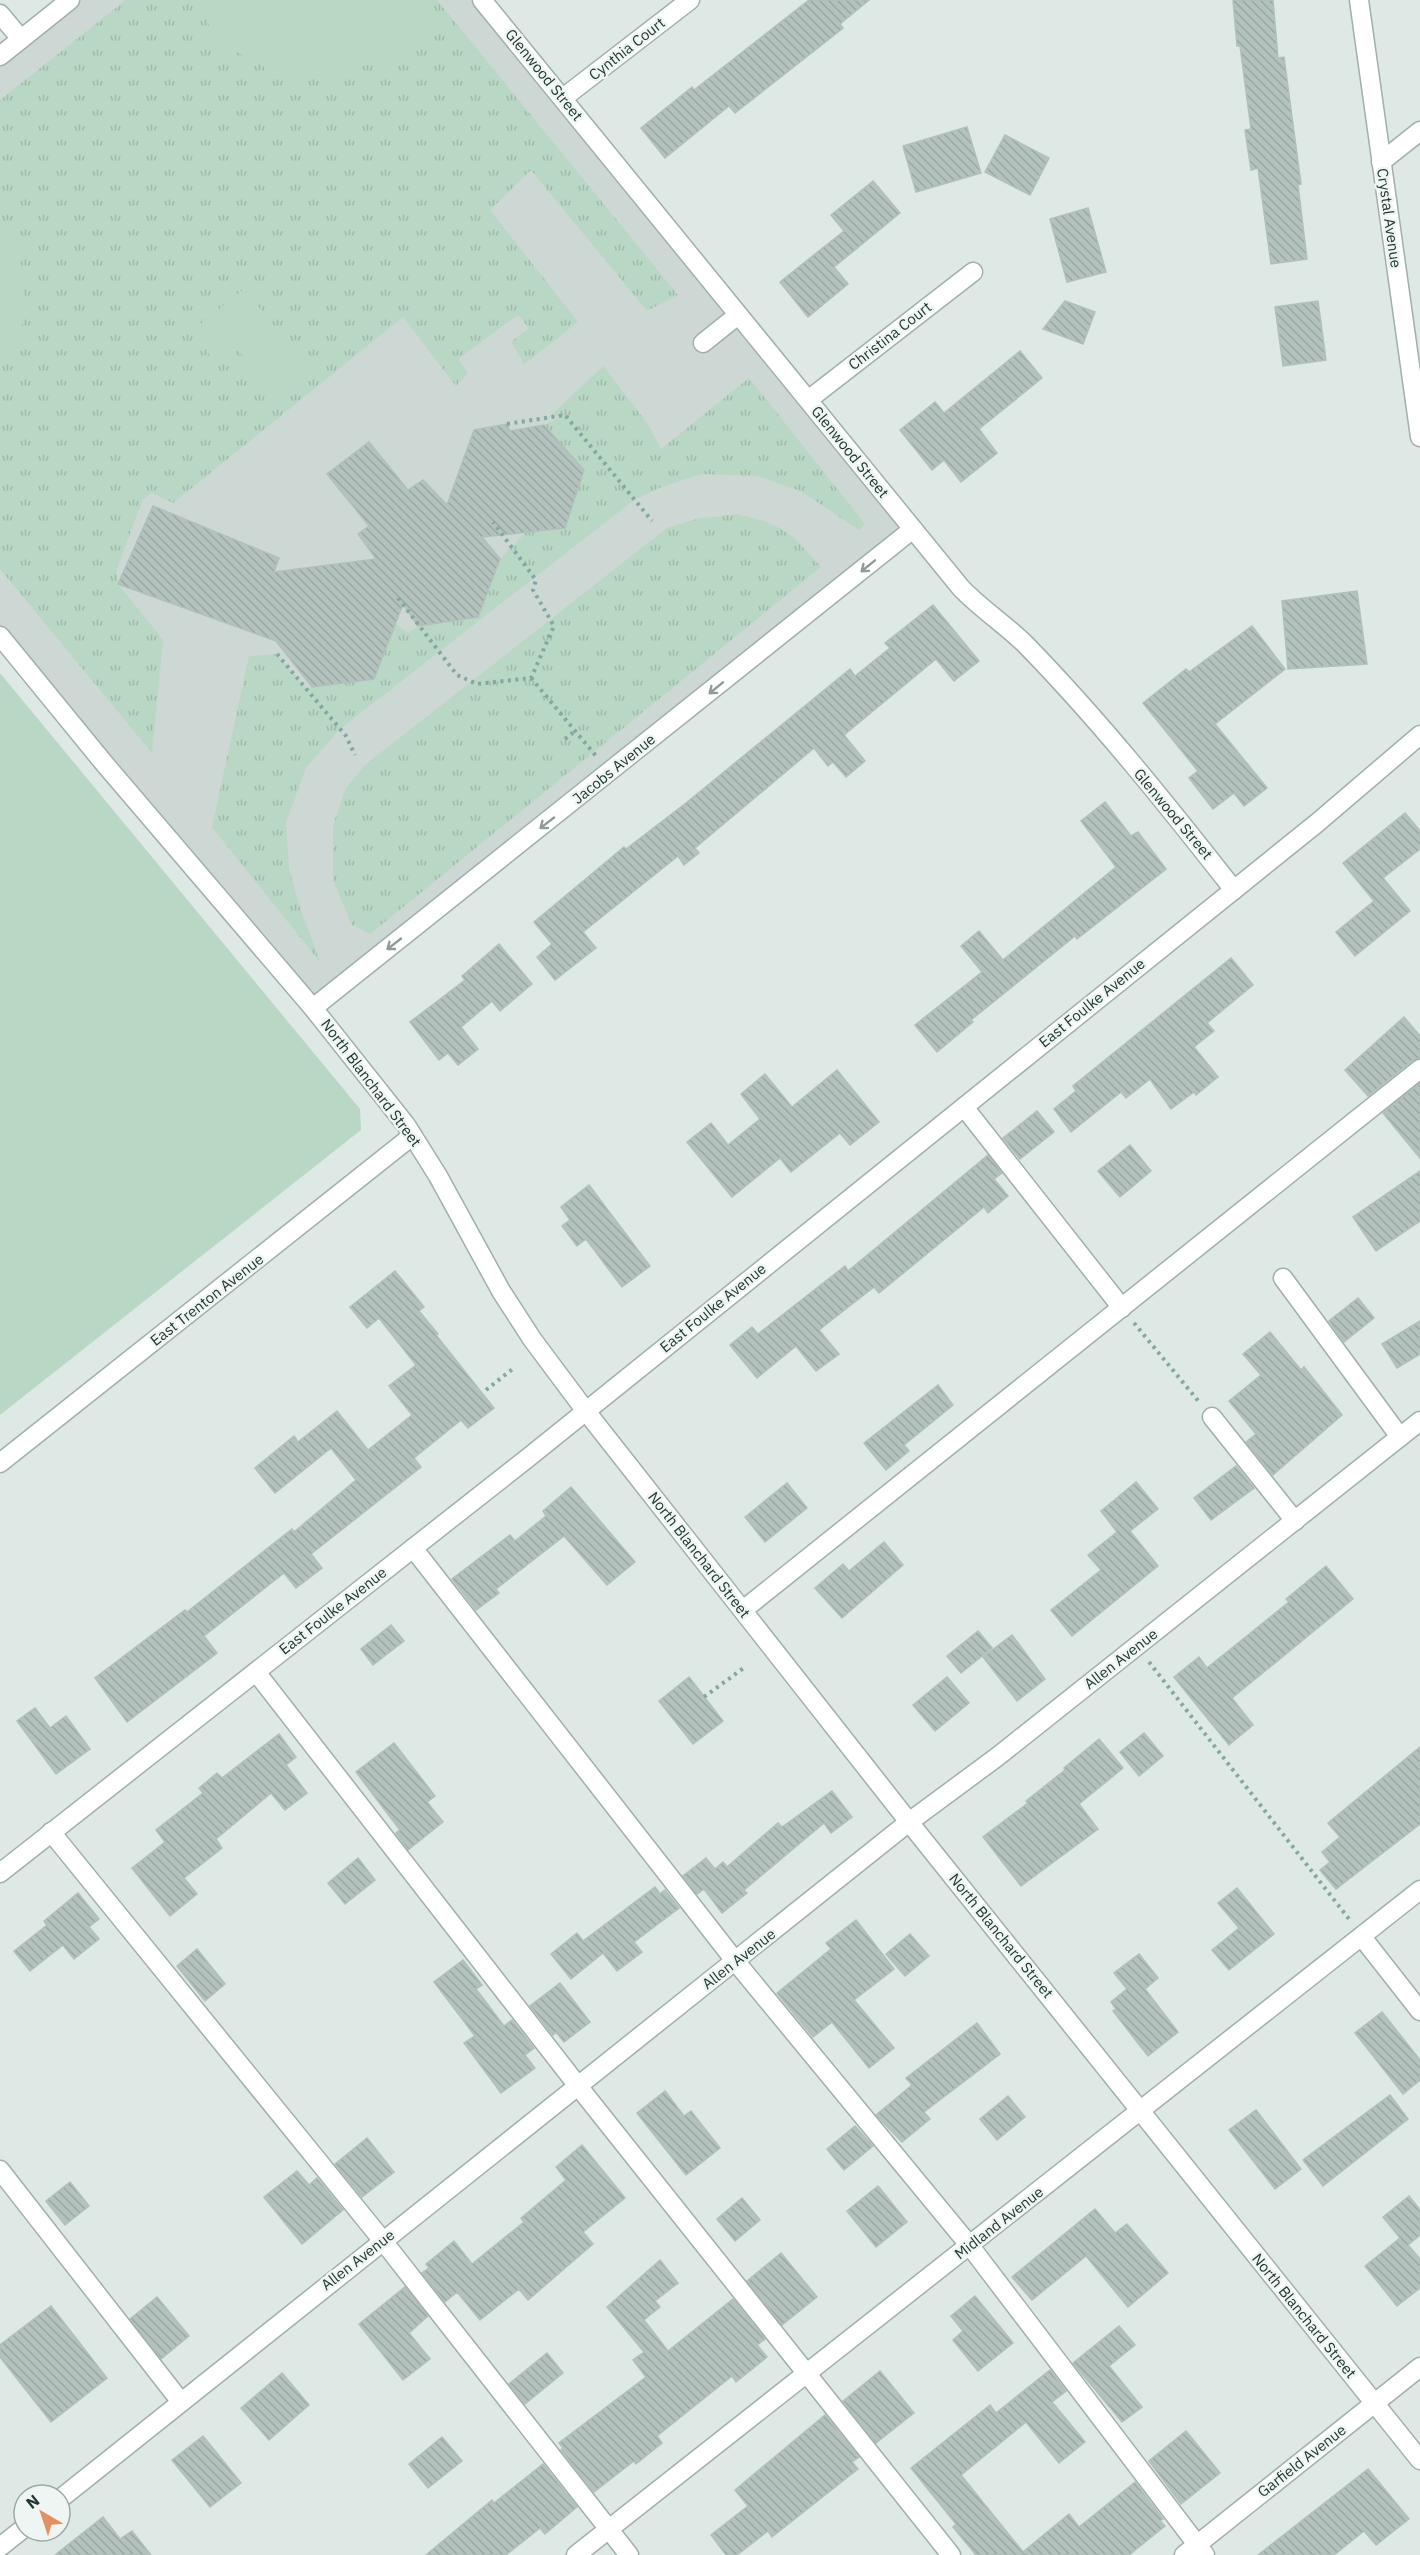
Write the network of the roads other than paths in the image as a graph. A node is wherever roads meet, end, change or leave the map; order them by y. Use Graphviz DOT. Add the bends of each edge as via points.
graph roads {
  1 [pos="70,0"];
  2 [pos="482,0"];
  3 [pos="690,0"];
  4 [pos="1359,0"];
  5 [pos="0,14"];
  6 [pos="21,39"];
  7 [pos="0,56"];
  8 [pos="563,98"];
  9 [pos="1420,130"];
  10 [pos="1381,162"];
  11 [pos="973,272"];
  12 [pos="738,315"];
  13 [pos="703,343"];
  14 [pos="808,400"];
  15 [pos="1420,437"];
  16 [pos="913,529"];
  17 [pos="0,636"];
  18 [pos="1420,735"];
  19 [pos="1234,890"];
  20 [pos="313,1008"];
  21 [pos="1420,1069"];
  22 [pos="964,1107"];
  23 [pos="412,1136"];
  24 [pos="1283,1278"];
  25 [pos="1122,1308"];
  26 [pos="585,1410"];
  27 [pos="1212,1417"];
  28 [pos="1420,1421"];
  29 [pos="1400,1437"];
  30 [pos="0,1463"];
  31 [pos="1295,1521"];
  32 [pos="413,1548"];
  33 [pos="743,1610"];
  34 [pos="256,1672"];
  35 [pos="909,1822"];
  36 [pos="51,1832"];
  37 [pos="0,1873"];
  38 [pos="1420,1890"];
  39 [pos="1362,1937"];
  40 [pos="736,1962"];
  41 [pos="1420,2011"];
  42 [pos="578,2086"];
  43 [pos="1140,2111"];
  44 [pos="0,2170"];
  45 [pos="382,2241"];
  46 [pos="970,2246"];
  47 [pos="1420,2367"];
  48 [pos="807,2373"];
  49 [pos="180,2402"];
  50 [pos="1374,2403"];
  51 [pos="1420,2460"];
  52 [pos="72,2489"];
  53 [pos="609,2530"];
  54 [pos="12,2538"];
  55 [pos="0,2547"];
  56 [pos="1195,2552"];
  57 [pos="576,2555"];
  58 [pos="629,2555"];
  59 [pos="951,2555"];
  1 -- 6 [label="street"];
  2 -- 8 [label="street, Glenwood Street"];
  3 -- 8 [label="street, Cynthia Court"];
  4 -- 10 [label="street, Crystal Avenue"];
  5 -- 6 [label="street"];
  6 -- 7 [label="street"];
  8 -- 12 [label="street, Glenwood Street"];
  9 -- 10 [label="street"];
  10 -- 15 [label="street, Crystal Avenue"];
  11 -- 14 [label="street, Christina Court"];
  12 -- 13 [label="street"];
  12 -- 14 [label="street, Glenwood Street"];
  14 -- 16 [label="street, Glenwood Street"];
  16 -- 19 [label="street, Glenwood Street" via="980,608 1024,643 1087,711"];
  16 -- 20 [label="street, Jacobs Avenue, one-way"];
  17 -- 20 [label="street, North Blanchard Street"];
  18 -- 19 [label="street, East Foulke Avenue"];
  19 -- 22 [label="street, East Foulke Avenue"];
  20 -- 23 [label="street, North Blanchard Street"];
  21 -- 25 [label="street"];
  22 -- 25 [label="street"];
  22 -- 26 [label="street, East Foulke Avenue"];
  23 -- 26 [label="street, North Blanchard Street" via="501,1291"];
  23 -- 30 [label="street, East Trenton Avenue"];
  24 -- 29 [label="street"];
  25 -- 33 [label="street"];
  26 -- 32 [label="street, East Foulke Avenue"];
  26 -- 33 [label="street, North Blanchard Street"];
  27 -- 31 [label="street"];
  28 -- 29 [label="street, Allen Avenue"];
  29 -- 31 [label="street, Allen Avenue"];
  31 -- 35 [label="street, Allen Avenue"];
  32 -- 34 [label="street, East Foulke Avenue"];
  32 -- 40 [label="street"];
  33 -- 35 [label="street, North Blanchard Street"];
  34 -- 36 [label="street, East Foulke Avenue"];
  34 -- 42 [label="street"];
  35 -- 40 [label="street, Allen Avenue"];
  35 -- 43 [label="street, North Blanchard Street"];
  36 -- 37 [label="street, East Foulke Avenue"];
  36 -- 45 [label="street"];
  38 -- 39 [label="street, Midland Avenue"];
  39 -- 41 [label="street"];
  39 -- 43 [label="street, Midland Avenue"];
  40 -- 42 [label="street, Allen Avenue"];
  40 -- 46 [label="street"];
  42 -- 45 [label="street, Allen Avenue"];
  42 -- 48 [label="street"];
  43 -- 46 [label="street, Midland Avenue"];
  43 -- 50 [label="street, North Blanchard Street"];
  44 -- 49 [label="street"];
  45 -- 49 [label="street, Allen Avenue"];
  45 -- 53 [label="street"];
  46 -- 48 [label="street, Midland Avenue"];
  46 -- 56 [label="street"];
  47 -- 50 [label="street, Garfield Avenue"];
  48 -- 53 [label="street, Midland Avenue"];
  48 -- 59 [label="street"];
  49 -- 52 [label="street, Allen Avenue"];
  50 -- 51 [label="street, North Blanchard Street"];
  50 -- 56 [label="street, Garfield Avenue"];
  53 -- 57 [label="street, Midland Avenue"];
  53 -- 58 [label="street"];
  54 -- 55 [label="street"];
}
